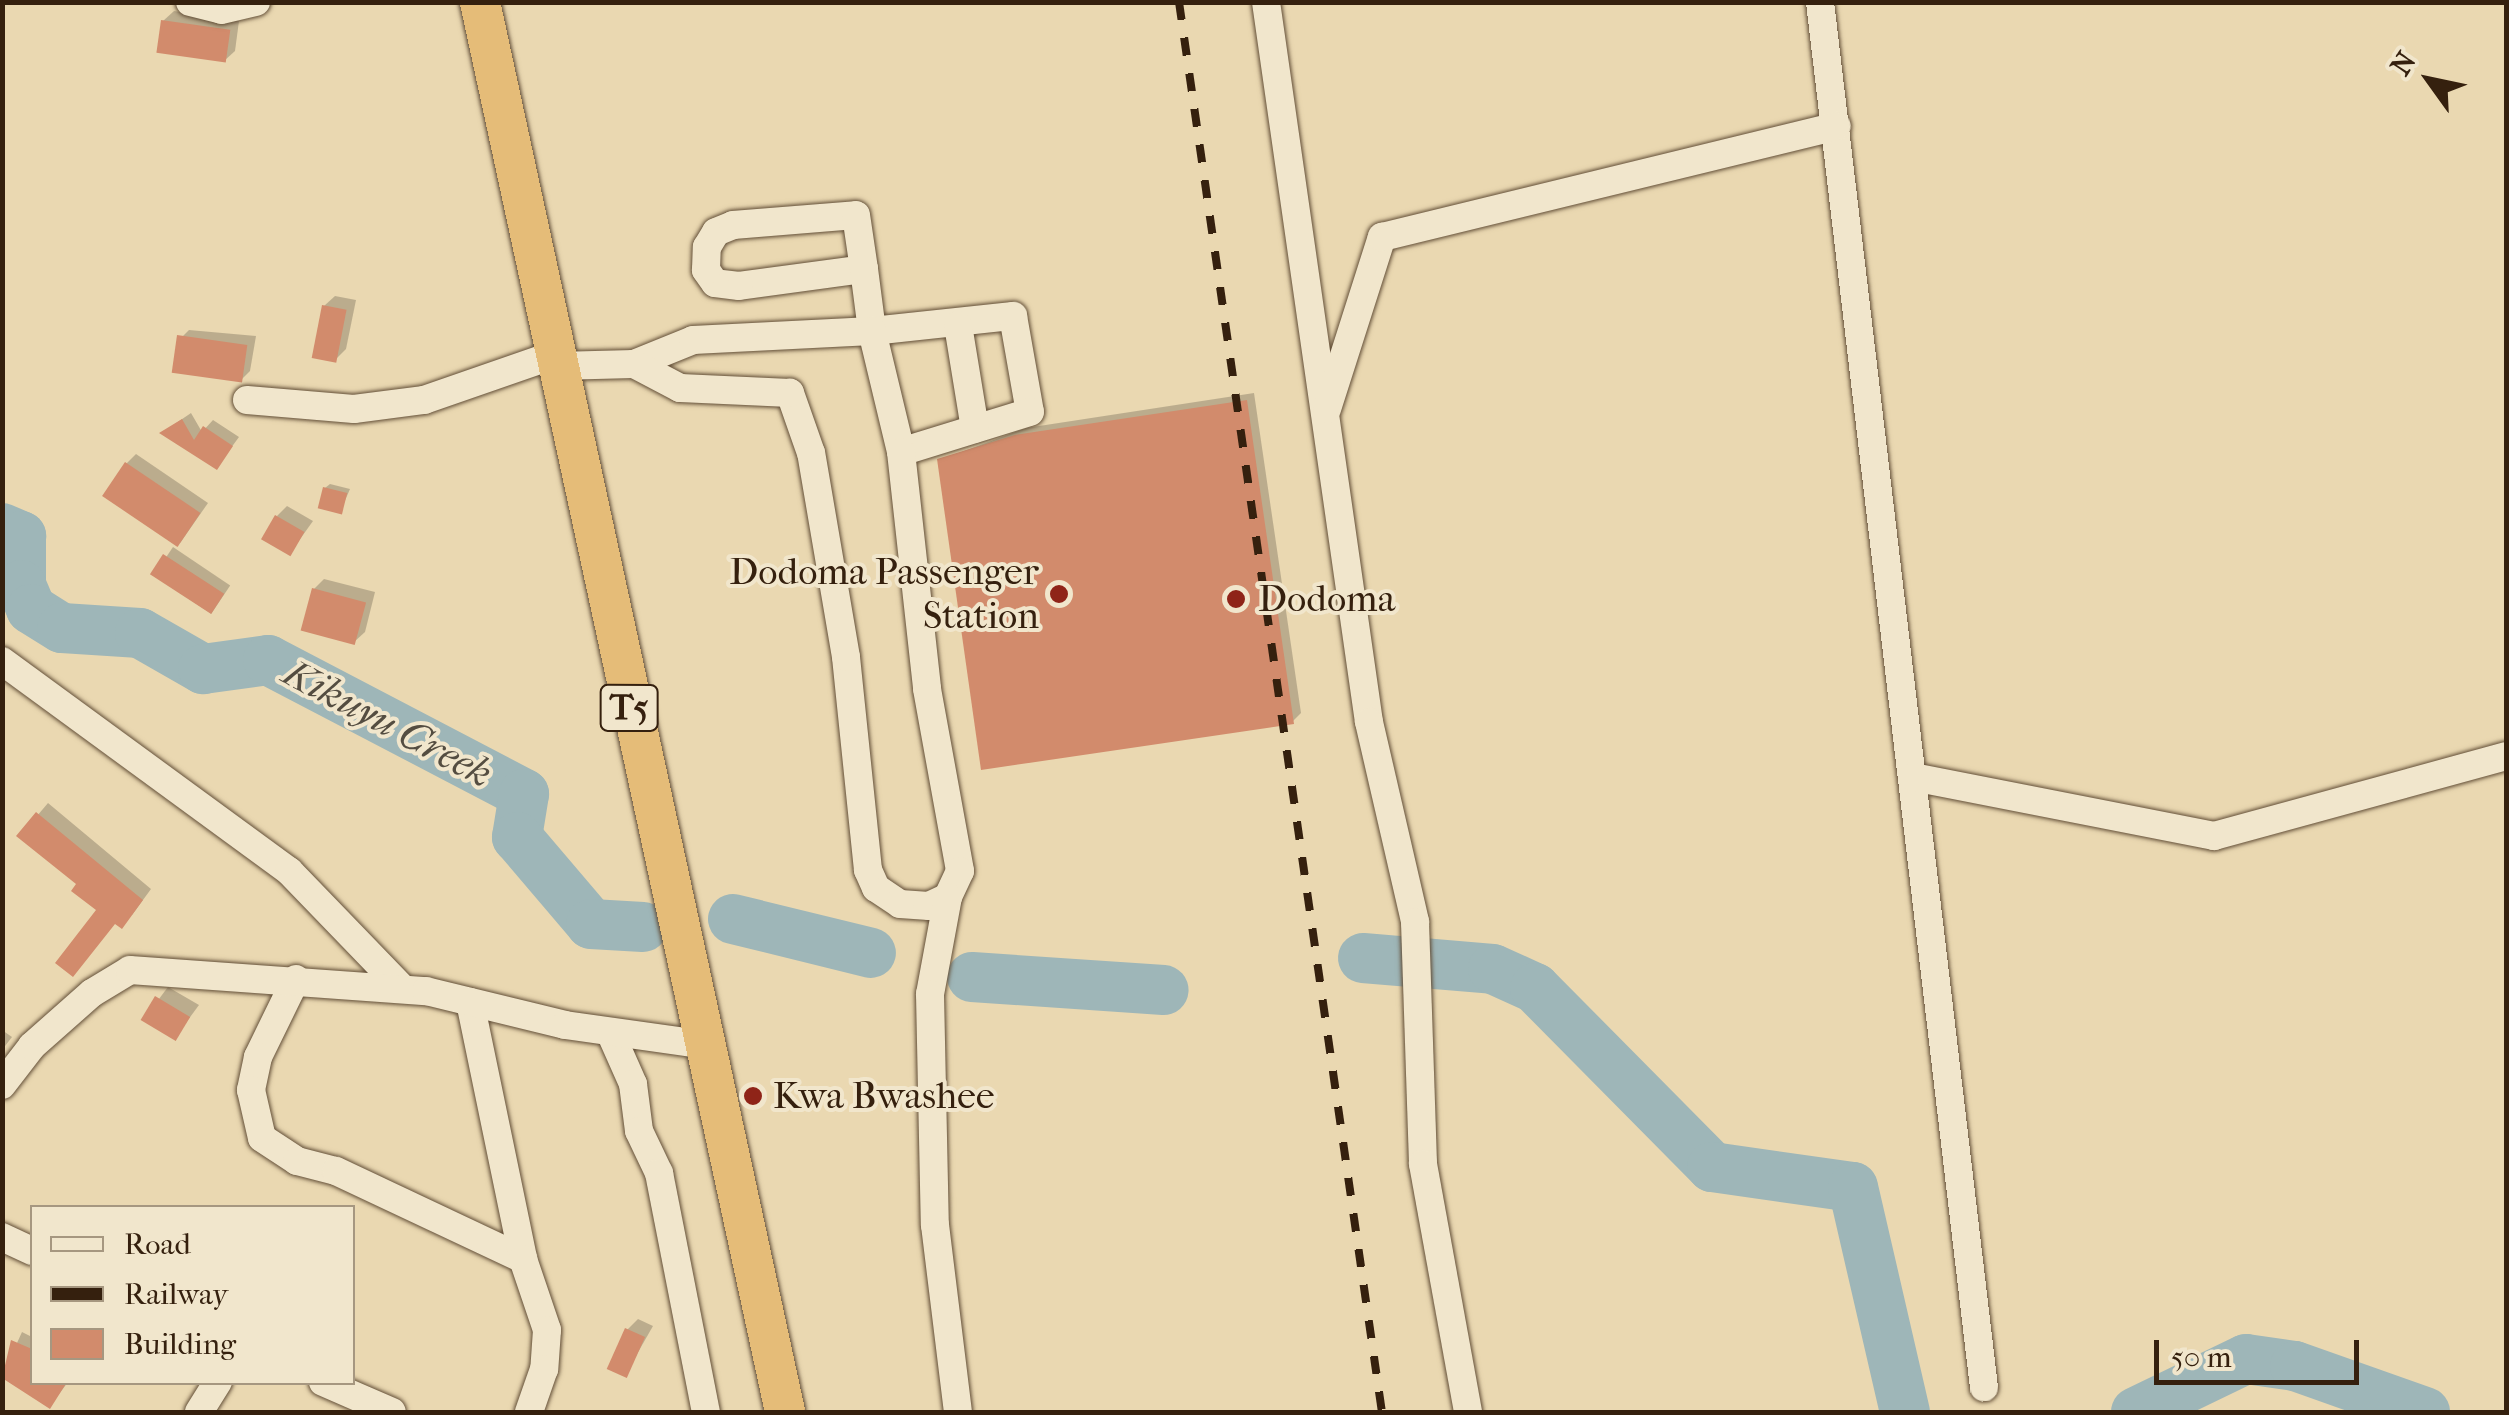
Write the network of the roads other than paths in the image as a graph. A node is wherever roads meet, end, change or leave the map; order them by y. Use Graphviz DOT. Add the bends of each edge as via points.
graph roads {
  1 [pos="190,2"];
  2 [pos="256,2"];
  3 [pos="480,2"];
  4 [pos="1266,2"];
  5 [pos="1820,2"];
  6 [pos="1837,126"];
  7 [pos="864,269"];
  8 [pos="958,324"];
  9 [pos="872,331"];
  10 [pos="555,360"];
  11 [pos="634,364"];
  12 [pos="247,400"];
  13 [pos="1325,416"];
  14 [pos="976,430"];
  15 [pos="901,452"];
  16 [pos="2,661"];
  17 [pos="2506,756"];
  18 [pos="1913,778"];
  19 [pos="948,898"];
  20 [pos="296,979"];
  21 [pos="402,989"];
  22 [pos="470,1002"];
  23 [pos="610,1032"];
  24 [pos="701,1044"];
  25 [pos="2,1085"];
  26 [pos="2,1237"];
  27 [pos="30,1250"];
  28 [pos="523,1259"];
  29 [pos="216,1385"];
  30 [pos="330,1385"];
  31 [pos="1984,1387"];
  32 [pos="199,1412"];
  33 [pos="392,1412"];
  34 [pos="529,1412"];
  35 [pos="706,1412"];
  36 [pos="785,1412"];
  37 [pos="958,1412"];
  38 [pos="1468,1412"];
  1 -- 2 [label="street" via="221,10"];
  3 -- 10 [label="highway, T5"];
  4 -- 13 [label="street"];
  5 -- 6 [label="street"];
  6 -- 13 [label="street" via="1382,236"];
  6 -- 18 [label="street"];
  7 -- 7 [label="street" via="856,215 733,226 716,232 706,247 706,270 715,283 739,286"];
  7 -- 9 [label="street"];
  8 -- 9 [label="street"];
  8 -- 14 [label="street"];
  8 -- 14 [label="street" via="1013,316 1030,412"];
  9 -- 11 [label="street" via="693,340"];
  9 -- 15 [label="street"];
  10 -- 11 [label="street"];
  10 -- 12 [label="street" via="424,400 354,409"];
  10 -- 24 [label="highway, T5"];
  11 -- 19 [label="street" via="680,388 790,392 811,453 843,639 868,870 876,888 900,904 929,906"];
  13 -- 38 [label="street" via="1369,722 1415,922 1423,1164"];
  14 -- 15 [label="street"];
  15 -- 19 [label="street" via="927,689 960,871"];
  16 -- 21 [label="street" via="257,845 315,893"];
  17 -- 18 [label="street" via="2214,836"];
  18 -- 31 [label="street"];
  19 -- 37 [label="street" via="931,1014 935,1225"];
  20 -- 21 [label="street"];
  20 -- 25 [label="street" via="130,970 92,993 32,1046"];
  20 -- 28 [label="street" via="258,1058 251,1090 262,1138 297,1161 336,1170 486,1247"];
  21 -- 22 [label="street"];
  22 -- 23 [label="street"];
  22 -- 28 [label="street"];
  23 -- 24 [label="street"];
  23 -- 35 [label="street" via="633,1084 639,1131 659,1173"];
  24 -- 36 [label="highway, T5"];
  26 -- 27 [label="street"];
  28 -- 34 [label="street" via="546,1330 544,1369"];
  29 -- 32 [label="street"];
  30 -- 33 [label="street"];
}
